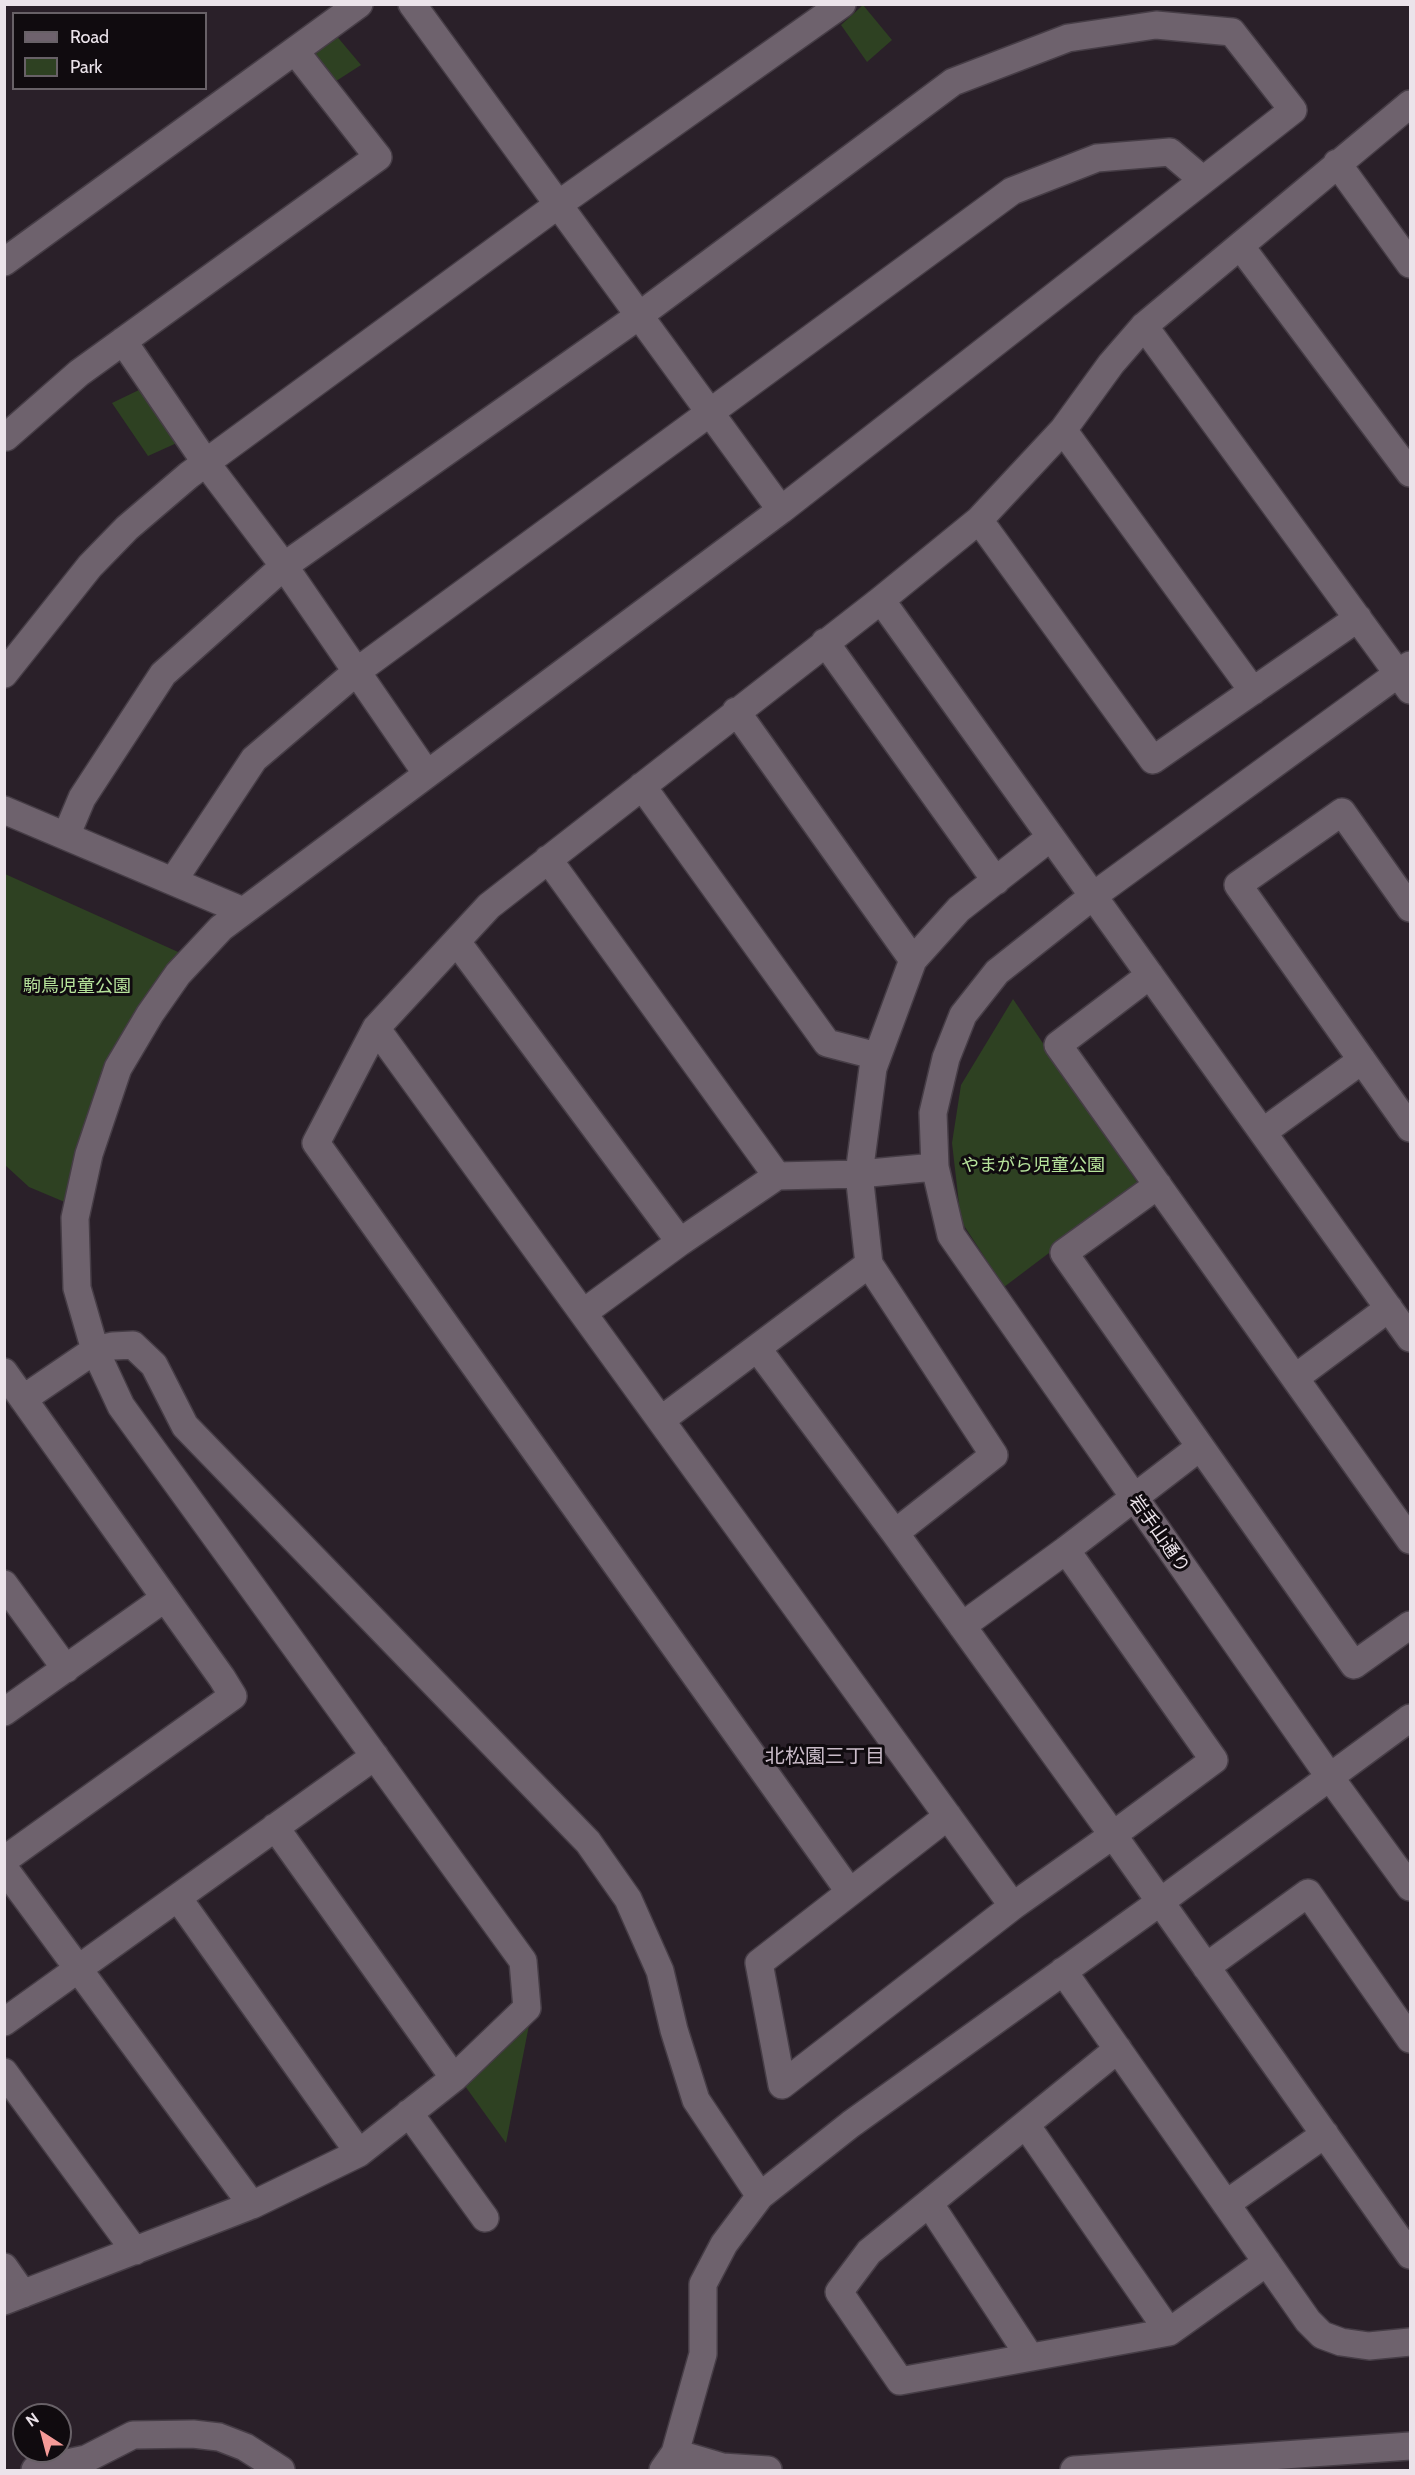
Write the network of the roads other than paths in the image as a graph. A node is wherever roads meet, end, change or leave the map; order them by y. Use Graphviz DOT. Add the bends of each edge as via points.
graph roads {
  1 [pos="359,4"];
  2 [pos="412,4"];
  3 [pos="842,4"];
  4 [pos="295,51"];
  5 [pos="1410,104"];
  6 [pos="1337,163"];
  7 [pos="1203,180"];
  8 [pos="559,204"];
  9 [pos="1241,247"];
  10 [pos="4,262"];
  11 [pos="1410,264"];
  12 [pos="640,315"];
  13 [pos="1144,326"];
  14 [pos="123,341"];
  15 [pos="711,413"];
  16 [pos="1063,430"];
  17 [pos="5,437"];
  18 [pos="206,463"];
  19 [pos="1410,473"];
  20 [pos="781,510"];
  21 [pos="979,520"];
  22 [pos="284,566"];
  23 [pos="881,600"];
  24 [pos="1358,618"];
  25 [pos="825,642"];
  26 [pos="356,672"];
  27 [pos="4,674"];
  28 [pos="1407,676"];
  29 [pos="1252,691"];
  30 [pos="736,711"];
  31 [pos="427,774"];
  32 [pos="642,786"];
  33 [pos="4,810"];
  34 [pos="66,836"];
  35 [pos="1051,837"];
  36 [pos="548,860"];
  37 [pos="173,881"];
  38 [pos="996,881"];
  39 [pos="1094,896"];
  40 [pos="1410,908"];
  41 [pos="243,911"];
  42 [pos="457,942"];
  43 [pos="913,960"];
  44 [pos="1150,975"];
  45 [pos="376,1029"];
  46 [pos="877,1056"];
  47 [pos="1362,1060"];
  48 [pos="1410,1128"];
  49 [pos="1263,1132"];
  50 [pos="934,1167"];
  51 [pos="859,1174"];
  52 [pos="777,1176"];
  53 [pos="1158,1185"];
  54 [pos="680,1242"];
  55 [pos="869,1264"];
  56 [pos="1389,1308"];
  57 [pos="584,1313"];
  58 [pos="1410,1338"];
  59 [pos="757,1348"];
  60 [pos="95,1350"];
  61 [pos="4,1372"];
  62 [pos="1295,1378"];
  63 [pos="23,1399"];
  64 [pos="661,1420"];
  65 [pos="1200,1447"];
  66 [pos="1133,1497"];
  67 [pos="895,1533"];
  68 [pos="1410,1540"];
  69 [pos="1066,1550"];
  70 [pos="4,1584"];
  71 [pos="165,1598"];
  72 [pos="1410,1625"];
  73 [pos="962,1626"];
  74 [pos="66,1669"];
  75 [pos="4,1712"];
  76 [pos="1410,1718"];
  77 [pos="375,1756"];
  78 [pos="1329,1776"];
  79 [pos="948,1816"];
  80 [pos="275,1827"];
  81 [pos="1113,1835"];
  82 [pos="4,1860"];
  83 [pos="4,1868"];
  84 [pos="1410,1887"];
  85 [pos="849,1892"];
  86 [pos="178,1898"];
  87 [pos="1160,1902"];
  88 [pos="1013,1906"];
  89 [pos="1206,1967"];
  90 [pos="78,1969"];
  91 [pos="1063,1971"];
  92 [pos="4,2022"];
  93 [pos="1410,2039"];
  94 [pos="1118,2049"];
  95 [pos="4,2072"];
  96 [pos="454,2078"];
  97 [pos="409,2113"];
  98 [pos="1026,2125"];
  99 [pos="1325,2134"];
  100 [pos="359,2153"];
  101 [pos="760,2196"];
  102 [pos="929,2203"];
  103 [pos="1226,2204"];
  104 [pos="252,2205"];
  105 [pos="485,2218"];
  106 [pos="135,2251"];
  107 [pos="1410,2255"];
  108 [pos="1267,2262"];
  109 [pos="4,2268"];
  110 [pos="14,2297"];
  111 [pos="1169,2332"];
  112 [pos="1410,2342"];
  113 [pos="1030,2357"];
  114 [pos="1410,2446"];
  115 [pos="1247,2464"];
  116 [pos="671,2465"];
  117 [pos="35,2470"];
  118 [pos="281,2470"];
  119 [pos="768,2470"];
  120 [pos="1074,2470"];
  1 -- 4 [label="street"];
  2 -- 8 [label="street"];
  3 -- 8 [label="street"];
  4 -- 10 [label="street"];
  4 -- 14 [label="street" via="378,157"];
  5 -- 6 [label="street"];
  6 -- 9 [label="street"];
  6 -- 11 [label="street"];
  7 -- 12 [label="street" via="1293,110 1232,32 1156,25 1068,38 953,82"];
  7 -- 15 [label="street" via="1170,152 1097,158 1012,191"];
  7 -- 20 [label="street"];
  8 -- 12 [label="street"];
  8 -- 18 [label="street"];
  9 -- 13 [label="street"];
  9 -- 19 [label="street"];
  12 -- 15 [label="street"];
  12 -- 22 [label="street"];
  13 -- 16 [label="street"];
  13 -- 24 [label="street"];
  14 -- 17 [label="street"];
  14 -- 18 [label="street"];
  15 -- 20 [label="street"];
  15 -- 26 [label="street"];
  16 -- 21 [label="street"];
  16 -- 29 [label="street"];
  18 -- 22 [label="street"];
  18 -- 27 [label="street" via="127,528 90,566"];
  20 -- 31 [label="street"];
  21 -- 23 [label="street"];
  21 -- 29 [label="street" via="1153,760"];
  22 -- 26 [label="street"];
  22 -- 34 [label="street" via="163,674 82,798"];
  23 -- 25 [label="street"];
  23 -- 35 [label="street"];
  24 -- 28 [label="street"];
  24 -- 29 [label="street"];
  25 -- 30 [label="street"];
  25 -- 38 [label="street"];
  26 -- 31 [label="street"];
  26 -- 37 [label="street" via="254,759"];
  28 -- 39 [label="street, 岩手山通り"];
  30 -- 32 [label="street"];
  30 -- 43 [label="street"];
  31 -- 41 [label="street"];
  32 -- 36 [label="street"];
  32 -- 46 [label="street" via="826,1043"];
  33 -- 34 [label="street"];
  34 -- 37 [label="street"];
  35 -- 38 [label="street"];
  35 -- 39 [label="street"];
  36 -- 42 [label="street" via="489,906"];
  36 -- 52 [label="street"];
  37 -- 41 [label="street"];
  38 -- 43 [label="street" via="959,909"];
  39 -- 44 [label="street"];
  39 -- 50 [label="street, 岩手山通り" via="997,972 963,1015 946,1058 933,1113"];
  40 -- 47 [label="street" via="1341,812 1238,885"];
  41 -- 60 [label="street" via="185,966 150,1014 118,1068 89,1154 75,1218 77,1288"];
  42 -- 45 [label="street"];
  42 -- 54 [label="street"];
  43 -- 46 [label="street"];
  44 -- 49 [label="street"];
  44 -- 53 [label="street" via="1058,1045"];
  45 -- 57 [label="street"];
  45 -- 85 [label="street" via="316,1143"];
  46 -- 51 [label="street"];
  47 -- 48 [label="street"];
  47 -- 49 [label="street"];
  49 -- 56 [label="street"];
  50 -- 51 [label="street"];
  50 -- 66 [label="street, 岩手山通り" via="951,1235"];
  51 -- 52 [label="street"];
  51 -- 55 [label="street"];
  52 -- 54 [label="street"];
  53 -- 62 [label="street"];
  53 -- 65 [label="street" via="1064,1254"];
  54 -- 57 [label="street"];
  55 -- 59 [label="street"];
  55 -- 67 [label="street" via="994,1455"];
  56 -- 58 [label="street"];
  56 -- 62 [label="street"];
  57 -- 64 [label="street"];
  59 -- 64 [label="street"];
  59 -- 67 [label="street"];
  60 -- 63 [label="street"];
  60 -- 77 [label="street" via="121,1406"];
  60 -- 101 [label="street" via="134,1345 154,1365 185,1426 588,1842 628,1899 660,1971 696,2100"];
  61 -- 63 [label="street"];
  62 -- 68 [label="street"];
  63 -- 71 [label="street"];
  64 -- 79 [label="street"];
  65 -- 66 [label="street"];
  65 -- 72 [label="street" via="1354,1665"];
  66 -- 69 [label="street"];
  66 -- 78 [label="street, 岩手山通り"];
  67 -- 73 [label="street"];
  69 -- 73 [label="street"];
  69 -- 81 [label="street" via="1214,1760"];
  70 -- 74 [label="street"];
  71 -- 74 [label="street"];
  71 -- 82 [label="street" via="233,1696"];
  73 -- 81 [label="street"];
  74 -- 75 [label="street"];
  76 -- 78 [label="street"];
  77 -- 80 [label="street"];
  77 -- 96 [label="street" via="523,1961 527,2008"];
  78 -- 84 [label="street, 岩手山通り"];
  78 -- 87 [label="street"];
  79 -- 85 [label="street"];
  79 -- 88 [label="street"];
  80 -- 86 [label="street"];
  80 -- 96 [label="street"];
  81 -- 87 [label="street"];
  81 -- 88 [label="street"];
  83 -- 90 [label="street"];
  85 -- 88 [label="street" via="759,1963 782,2085"];
  86 -- 90 [label="street"];
  86 -- 100 [label="street"];
  87 -- 89 [label="street"];
  87 -- 91 [label="street"];
  89 -- 93 [label="street" via="1308,1893"];
  89 -- 99 [label="street"];
  90 -- 92 [label="street"];
  90 -- 104 [label="street"];
  91 -- 94 [label="street"];
  91 -- 101 [label="street" via="851,2124"];
  94 -- 98 [label="street"];
  94 -- 103 [label="street"];
  95 -- 106 [label="street"];
  96 -- 97 [label="street"];
  97 -- 100 [label="street"];
  97 -- 105 [label="street"];
  98 -- 102 [label="street"];
  98 -- 111 [label="street"];
  99 -- 103 [label="street"];
  99 -- 107 [label="street"];
  100 -- 104 [label="street"];
  101 -- 116 [label="street" via="724,2244 703,2284 703,2354"];
  102 -- 113 [label="street"];
  102 -- 113 [label="street" via="868,2252 838,2292 900,2381"];
  103 -- 108 [label="street"];
  104 -- 106 [label="street"];
  106 -- 110 [label="street"];
  108 -- 111 [label="street"];
  108 -- 112 [label="street" via="1322,2335 1369,2346"];
  109 -- 110 [label="street"];
  111 -- 113 [label="street"];
  114 -- 115 [label="street"];
  115 -- 120 [label="street"];
  116 -- 119 [label="street"];
  117 -- 118 [label="street" via="86,2459 133,2435 193,2434 219,2437 244,2447"];
}
